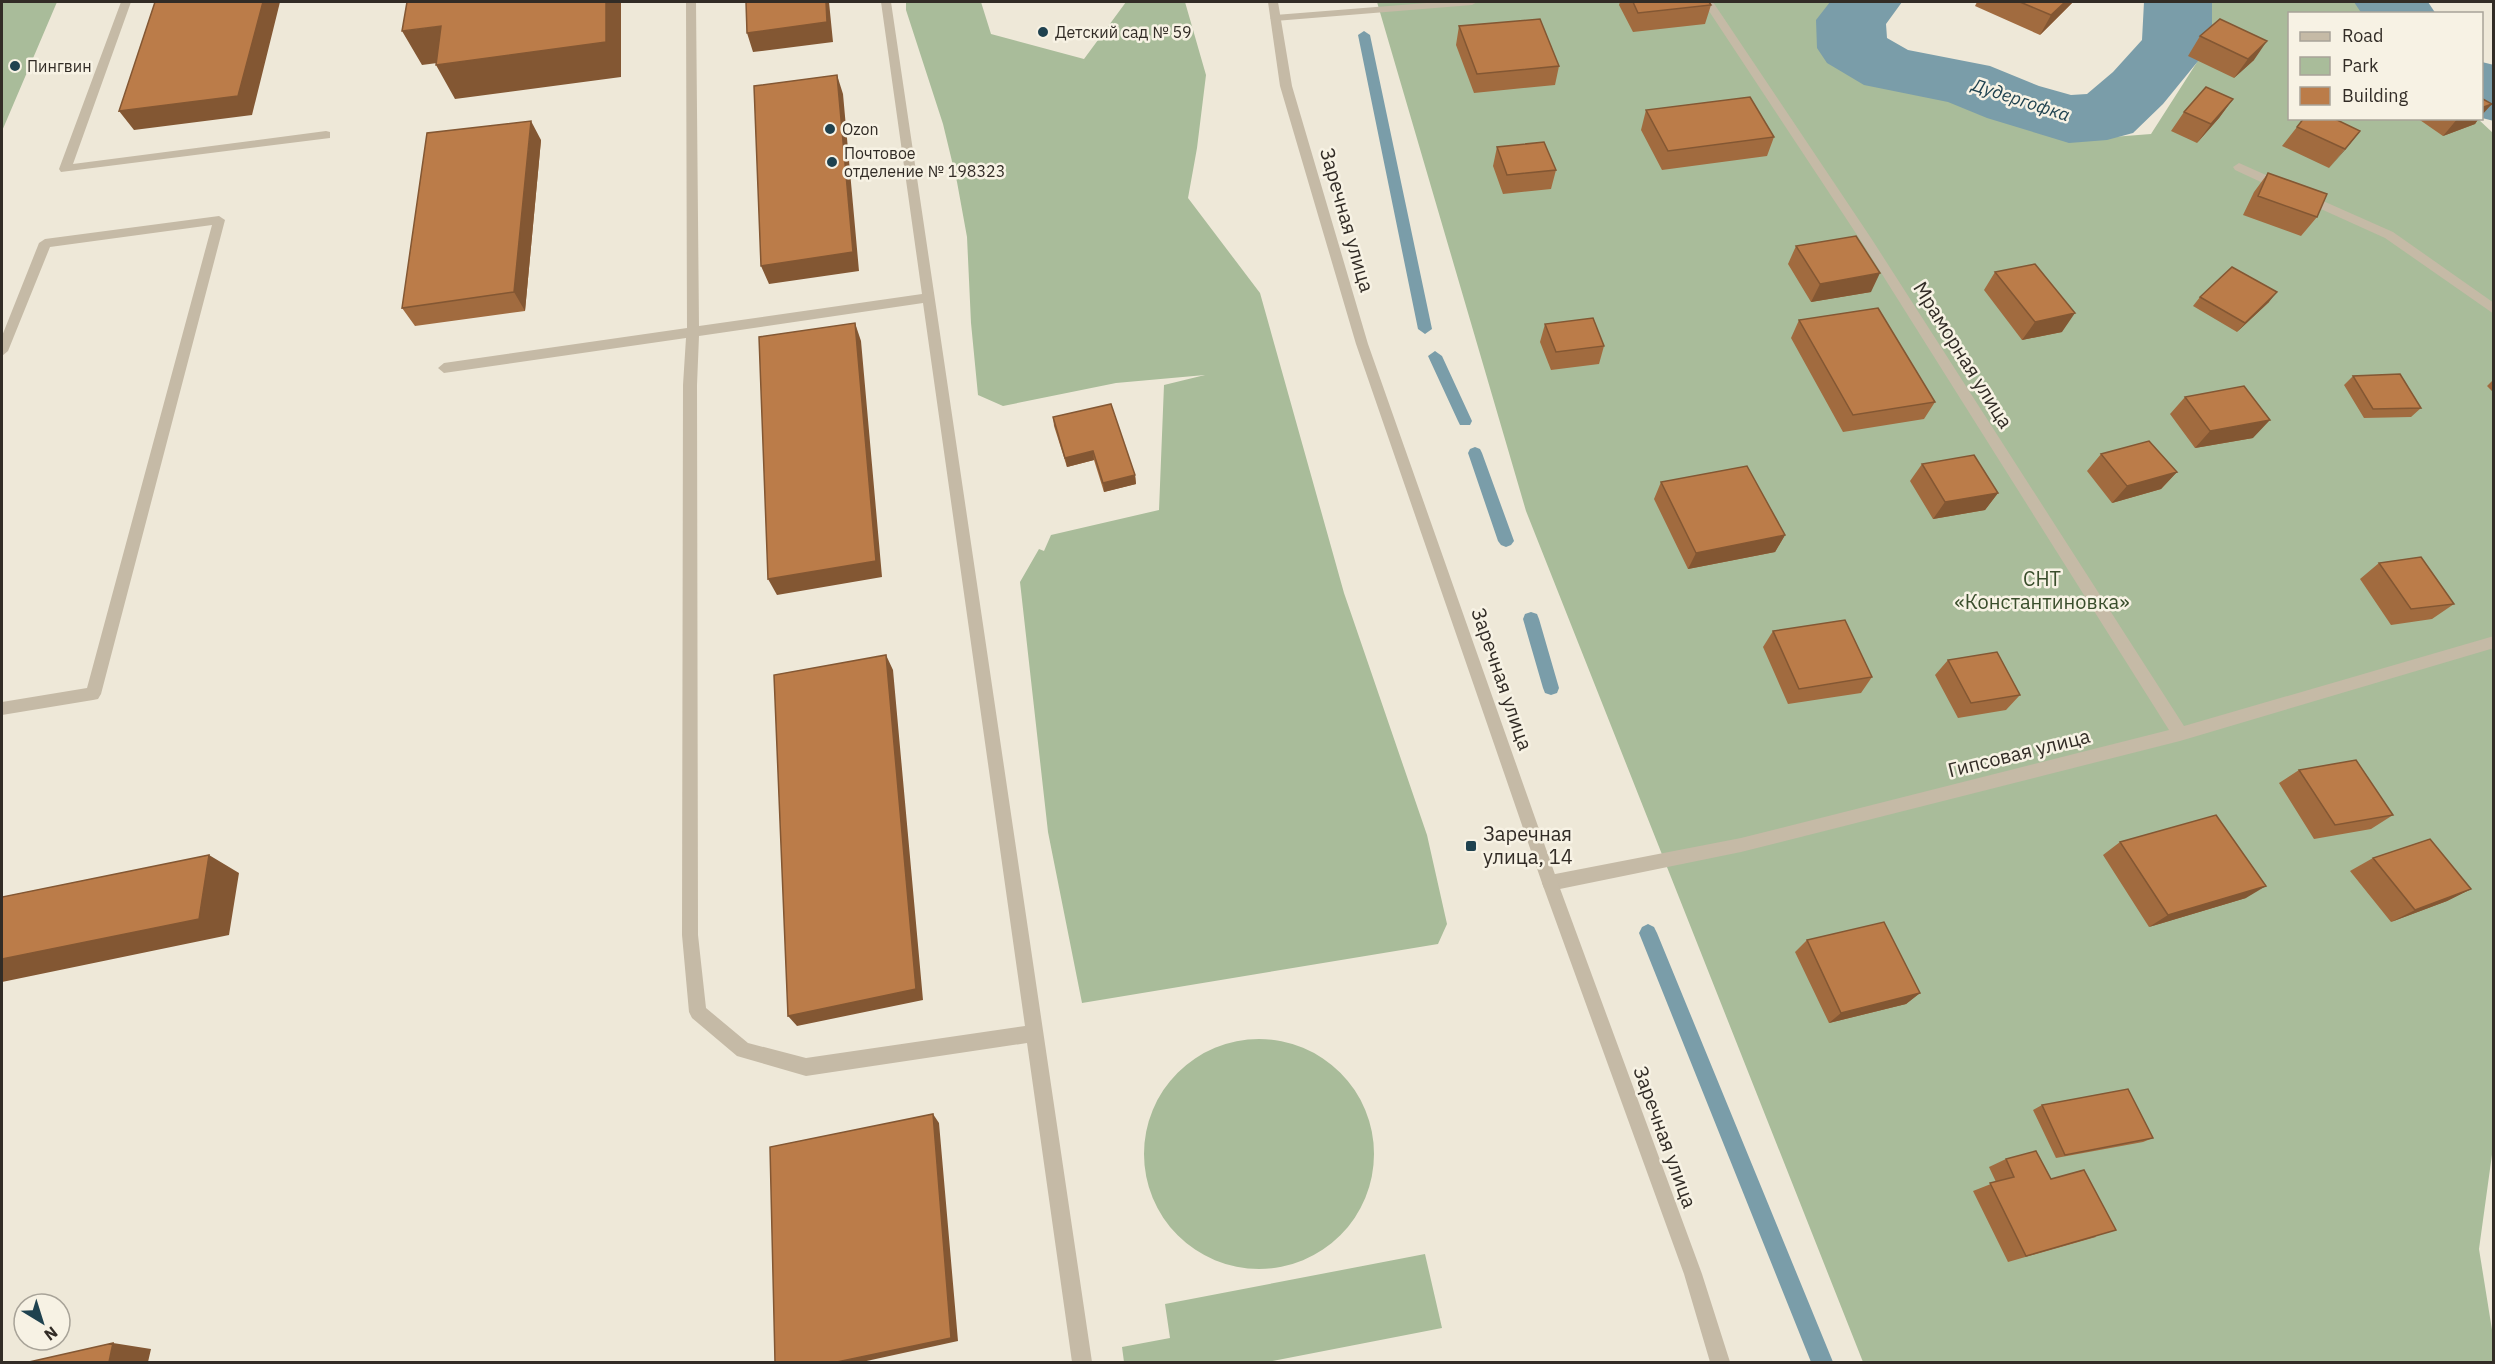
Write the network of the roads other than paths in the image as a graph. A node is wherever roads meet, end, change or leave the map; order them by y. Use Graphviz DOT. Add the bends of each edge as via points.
graph roads {
  1 [pos="126,2"];
  2 [pos="691,2"];
  3 [pos="885,2"];
  4 [pos="1273,2"];
  5 [pos="1472,2"];
  6 [pos="1708,2"];
  7 [pos="1275,18"];
  8 [pos="326,135"];
  9 [pos="2240,167"];
  10 [pos="928,298"];
  11 [pos="2493,310"];
  12 [pos="693,333"];
  13 [pos="2,351"];
  14 [pos="444,368"];
  15 [pos="2493,642"];
  16 [pos="2,709"];
  17 [pos="2180,734"];
  18 [pos="1550,883"];
  19 [pos="1034,1033"];
  20 [pos="1082,1362"];
  21 [pos="1720,1362"];
  1 -- 8 [label="street" via="65,169"];
  2 -- 12 [label="street"];
  3 -- 10 [label="street"];
  4 -- 7 [label="street, Заречная улица"];
  5 -- 7 [label="street"];
  6 -- 17 [label="street, Мраморная улица" via="1868,241"];
  7 -- 18 [label="street, Заречная улица" via="1286,86 1362,344"];
  9 -- 11 [label="street" via="2389,235"];
  10 -- 12 [label="street"];
  10 -- 19 [label="street"];
  12 -- 14 [label="street"];
  12 -- 19 [label="street" via="690,935 698,1012 743,1050 806,1067"];
  13 -- 16 [label="street" via="45,243 219,220 93,694"];
  15 -- 17 [label="street, Гипсовая улица"];
  17 -- 18 [label="street, Гипсовая улица" via="1741,844"];
  18 -- 21 [label="street, Заречная улица" via="1693,1274"];
  19 -- 20 [label="street"];
}
